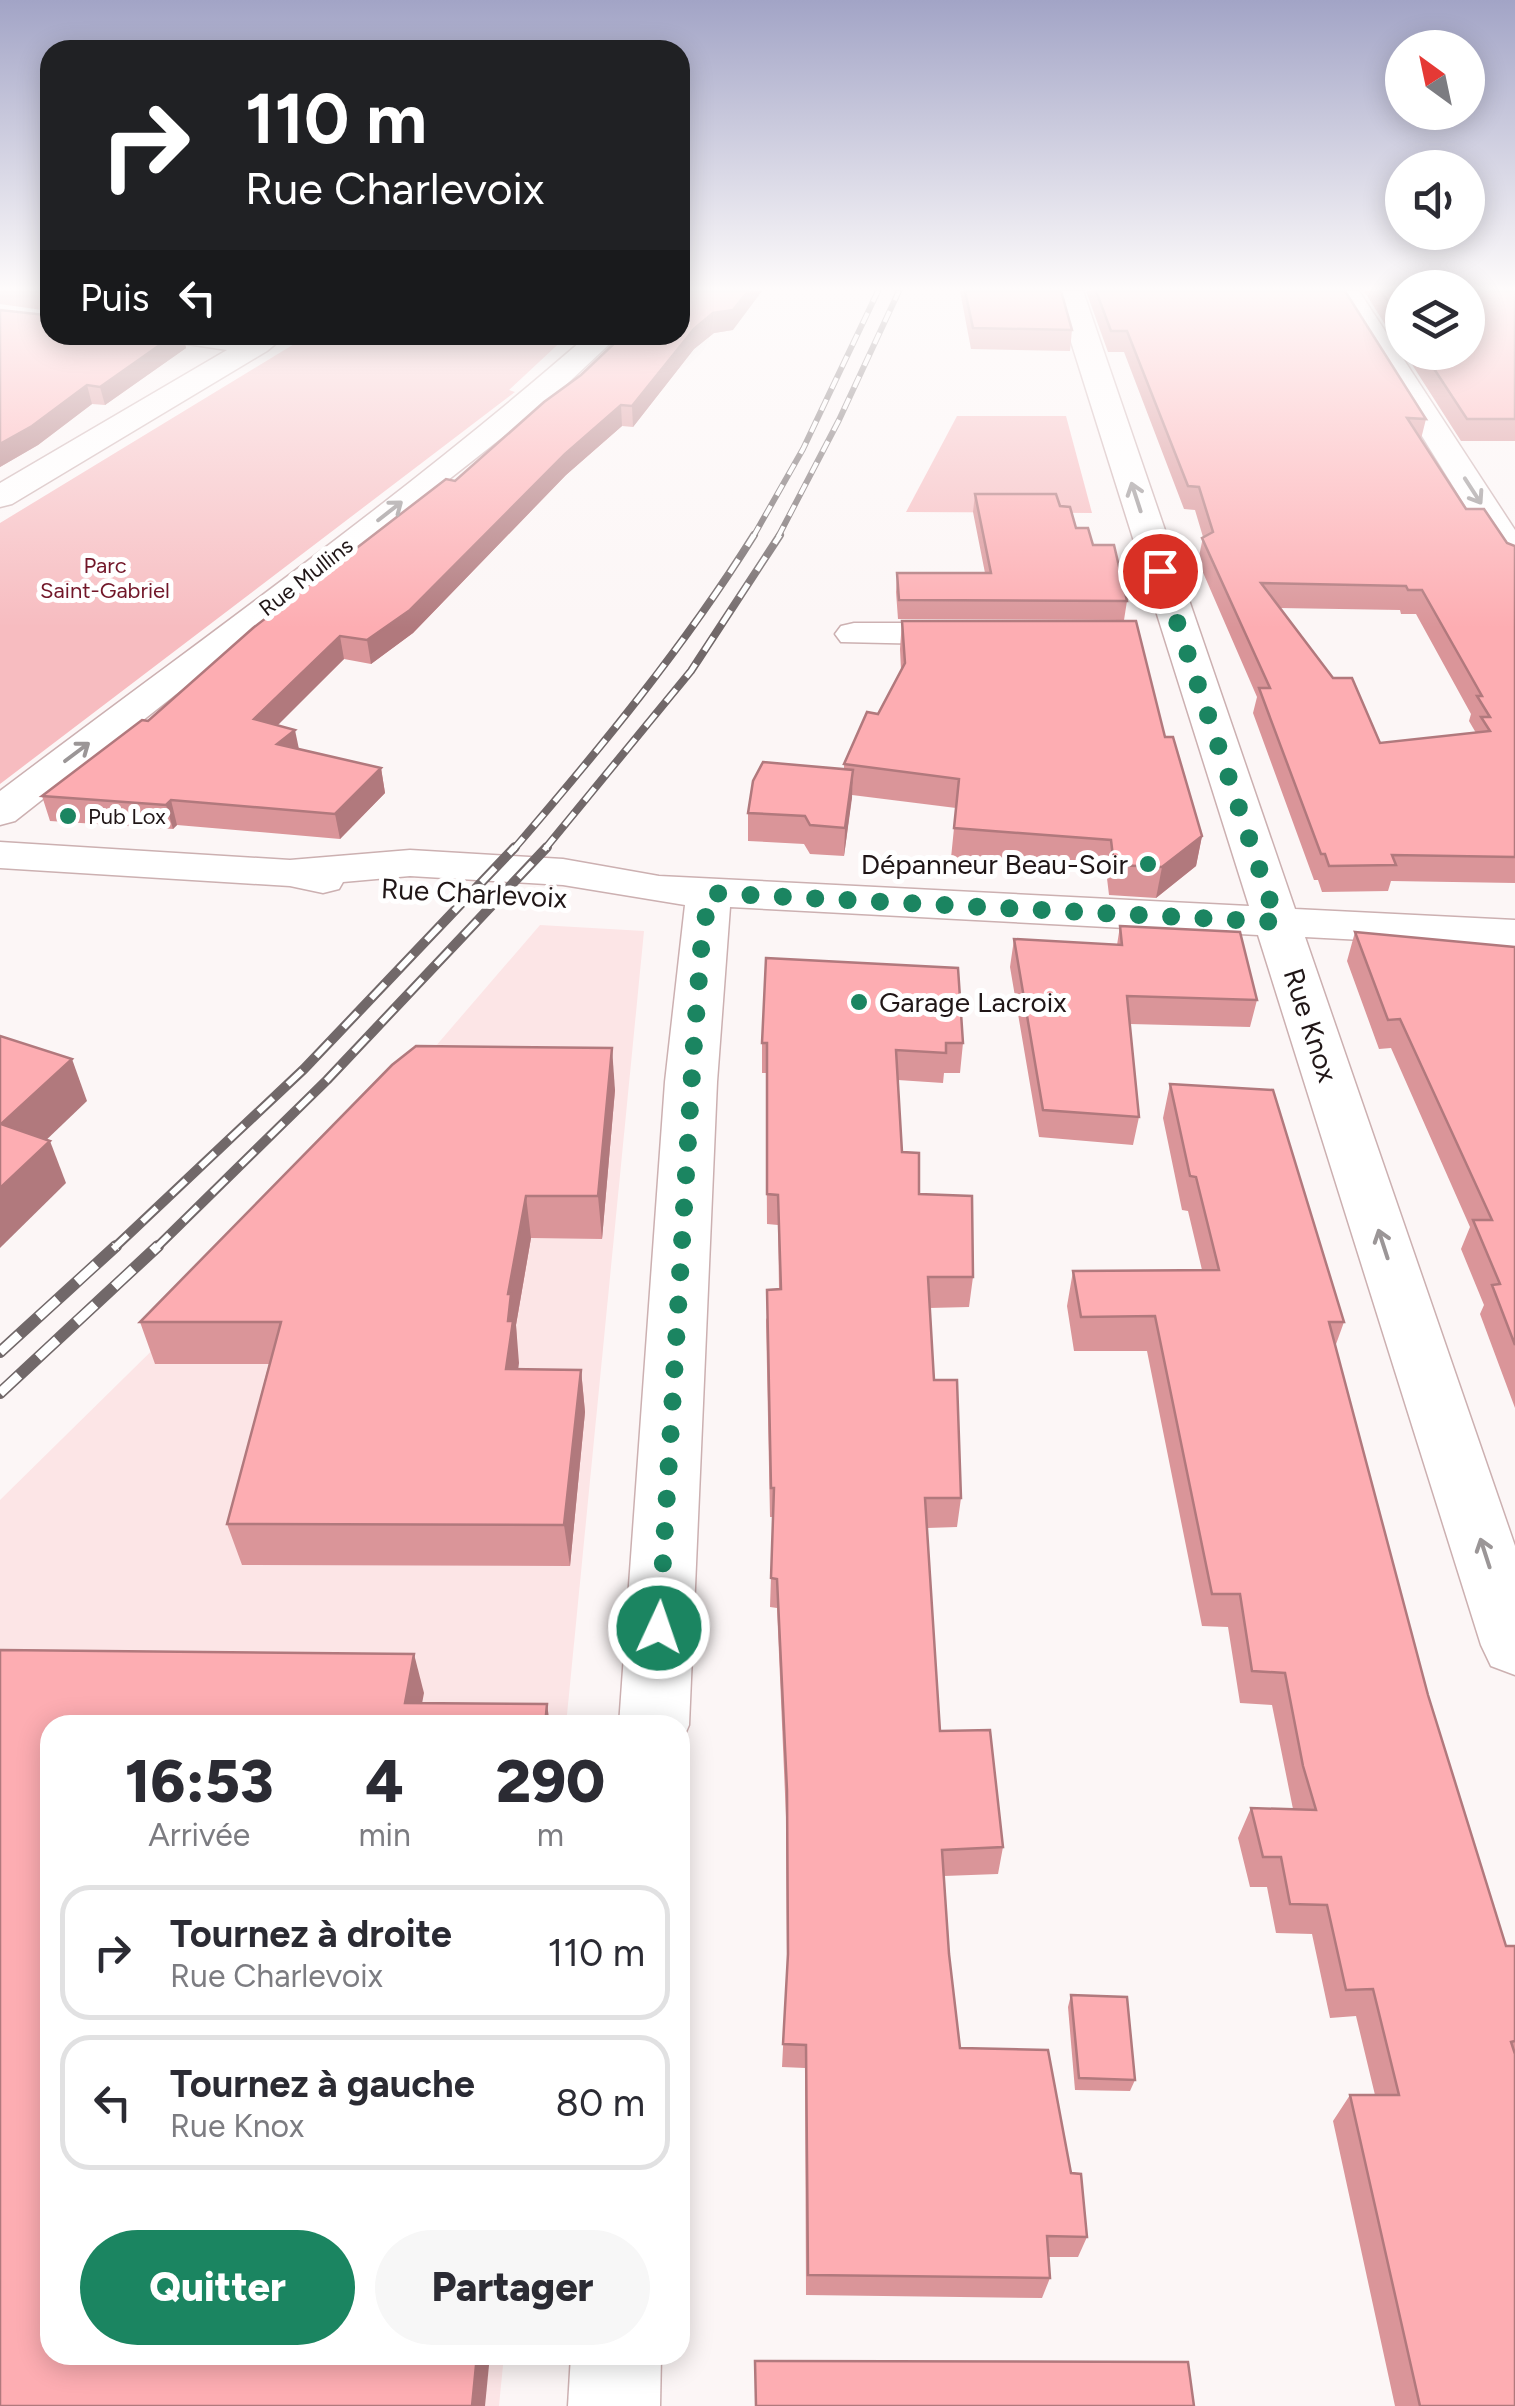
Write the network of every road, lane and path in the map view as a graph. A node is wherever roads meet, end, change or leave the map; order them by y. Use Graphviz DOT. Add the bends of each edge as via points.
graph roads {
  1 [pos="158,403"];
  2 [pos="528,403"];
  3 [pos="1106,403"];
  4 [pos="1417,403"];
  5 [pos="0,497"];
  6 [pos="1515,557"];
  7 [pos="854,634"];
  8 [pos="1012,634"];
  9 [pos="1141,635"];
  10 [pos="1181,635"];
  11 [pos="0,812"];
  12 [pos="0,854"];
  13 [pos="685,892"];
  14 [pos="1277,922"];
  15 [pos="1515,934"];
  16 [pos="1515,1646"];
  17 [pos="655,1715"];
  18 [pos="616,2365"];
  19 [pos="614,2406"];
  1 -- 5 [label="street"];
  11 -- 2 [label="street, Rue Mullins, one-way"];
  10 -- 3 [label="street, Rue Knox, one-way"];
  4 -- 6 [label="street, one-way"];
  7 -- 8 [label="street"];
  9 -- 10 [label="street"];
  10 -- 14 [label="street, Rue Knox"];
  12 -- 13 [label="street, Rue Charlevoix" via="290,873 400,893 557,901"];
  13 -- 14 [label="street, Rue Charlevoix"];
  13 -- 17 [label="street" via="702,937"];
  14 -- 15 [label="street, Rue Charlevoix"];
  16 -- 14 [label="street, Rue Knox, one-way"];
  18 -- 19 [label="street"];
}
